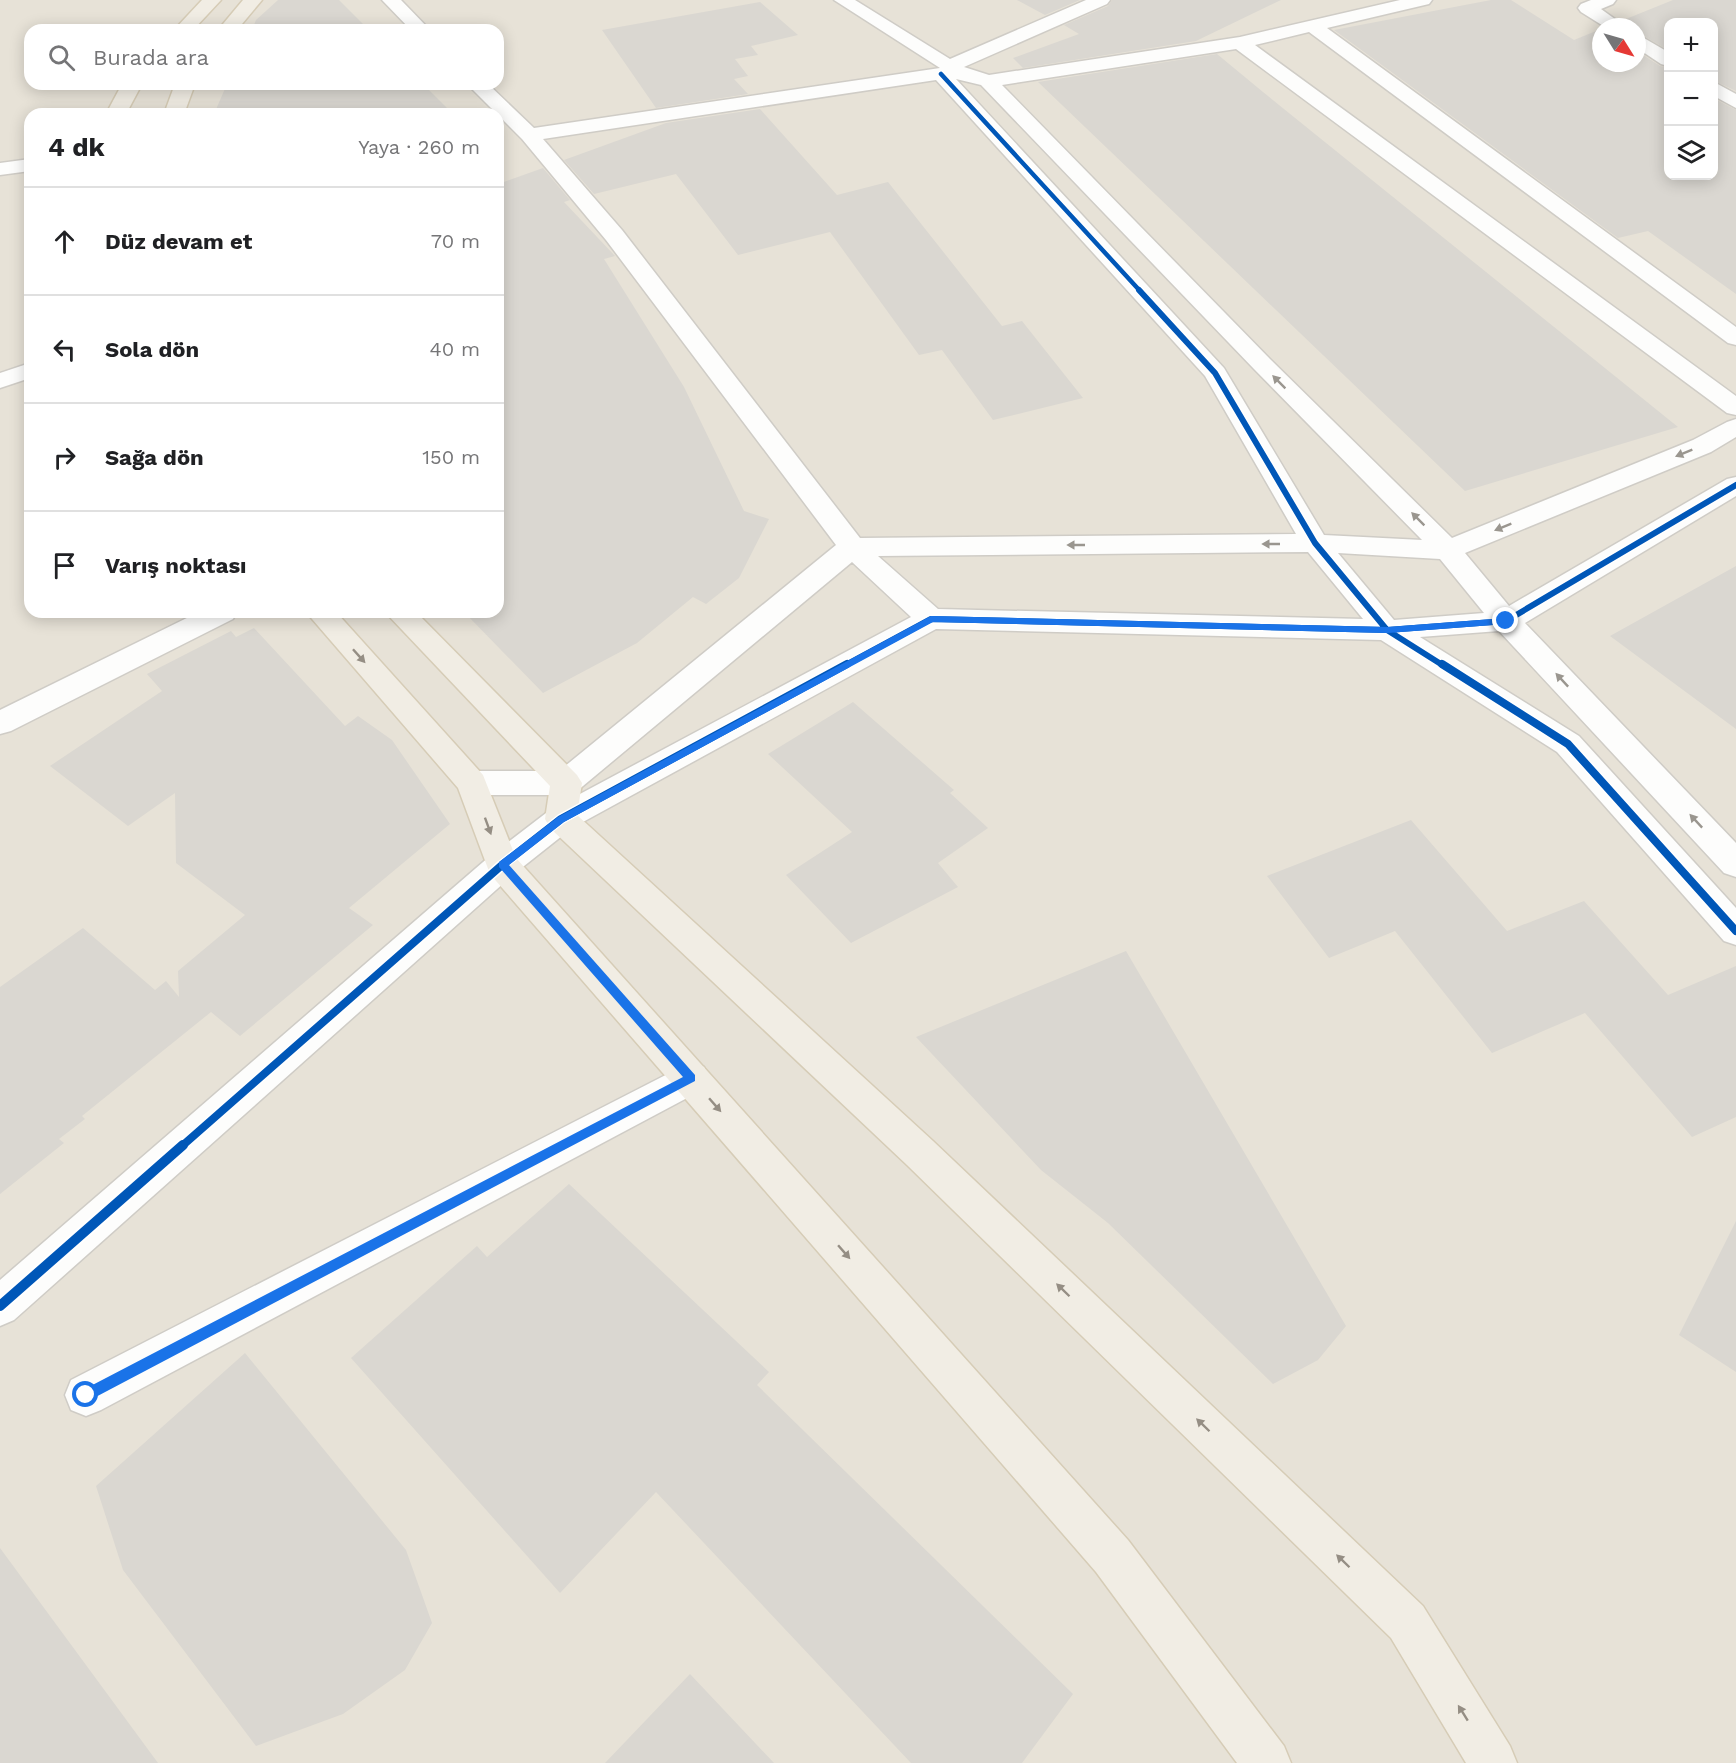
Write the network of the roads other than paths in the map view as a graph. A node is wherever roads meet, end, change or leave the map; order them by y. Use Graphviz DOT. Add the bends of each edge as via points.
graph roads {
  1 [pos="212,0"];
  2 [pos="253,0"];
  3 [pos="391,0"];
  4 [pos="843,0"];
  5 [pos="1101,0"];
  6 [pos="1423,0"];
  7 [pos="1607,0"];
  8 [pos="1580,4"];
  9 [pos="1603,18"];
  10 [pos="189,24"];
  11 [pos="232,24"];
  12 [pos="415,24"];
  13 [pos="1312,26"];
  14 [pos="1240,43"];
  15 [pos="1646,46"];
  16 [pos="1664,57"];
  17 [pos="950,71"];
  18 [pos="988,81"];
  19 [pos="129,90"];
  20 [pos="183,90"];
  21 [pos="483,90"];
  22 [pos="1718,91"];
  23 [pos="1736,102"];
  24 [pos="120,108"];
  25 [pos="176,108"];
  26 [pos="501,108"];
  27 [pos="504,110"];
  28 [pos="529,135"];
  29 [pos="24,166"];
  30 [pos="0,169"];
  31 [pos="1736,338"];
  32 [pos="24,372"];
  33 [pos="0,381"];
  34 [pos="1736,408"];
  35 [pos="1736,427"];
  36 [pos="1736,485"];
  37 [pos="1315,543"];
  38 [pos="852,547"];
  39 [pos="1448,550"];
  40 [pos="211,618"];
  41 [pos="325,618"];
  42 [pos="405,618"];
  43 [pos="931,619"];
  44 [pos="1506,621"];
  45 [pos="1388,630"];
  46 [pos="0,723"];
  47 [pos="472,783"];
  48 [pos="566,783"];
  49 [pos="561,819"];
  50 [pos="1736,864"];
  51 [pos="502,865"];
  52 [pos="1736,931"];
  53 [pos="691,1078"];
  54 [pos="0,1306"];
  55 [pos="86,1395"];
  56 [pos="1267,1763"];
  57 [pos="1493,1763"];
  1 -- 10 [label="main road"];
  2 -- 11 [label="main road"];
  3 -- 12 [label="street"];
  4 -- 17 [label="street"];
  5 -- 17 [label="street"];
  6 -- 13 [label="street"];
  7 -- 8 [label="street"];
  8 -- 9 [label="street"];
  13 -- 14 [label="street"];
  13 -- 31 [label="street"];
  14 -- 18 [label="street"];
  14 -- 34 [label="street"];
  15 -- 16 [label="street"];
  17 -- 18 [label="street"];
  17 -- 28 [label="street"];
  17 -- 37 [label="street" via="1215,373"];
  39 -- 18 [label="street, one-way"];
  19 -- 24 [label="main road"];
  20 -- 25 [label="main road"];
  21 -- 26 [label="street"];
  22 -- 23 [label="street"];
  27 -- 28 [label="street"];
  28 -- 38 [label="street" via="614,235"];
  29 -- 30 [label="street"];
  32 -- 33 [label="street"];
  35 -- 39 [label="street, one-way" via="1702,446"];
  36 -- 44 [label="street"];
  37 -- 38 [label="street, one-way"];
  37 -- 39 [label="street"];
  37 -- 45 [label="street"];
  38 -- 43 [label="street"];
  38 -- 48 [label="street"];
  39 -- 44 [label="street"];
  40 -- 46 [label="street"];
  41 -- 47 [label="main road, one-way"];
  42 -- 48 [label="main road"];
  43 -- 45 [label="street"];
  43 -- 49 [label="street"];
  44 -- 45 [label="street"];
  50 -- 44 [label="street, one-way"];
  45 -- 52 [label="street" via="1568,744"];
  47 -- 48 [label="street"];
  47 -- 51 [label="main road, one-way"];
  48 -- 49 [label="main road"];
  49 -- 51 [label="street"];
  57 -- 49 [label="main road, one-way" via="1407,1622 920,1153"];
  51 -- 53 [label="main road"];
  51 -- 54 [label="street"];
  53 -- 55 [label="street"];
  53 -- 56 [label="main road, one-way" via="1112,1556"];
}
